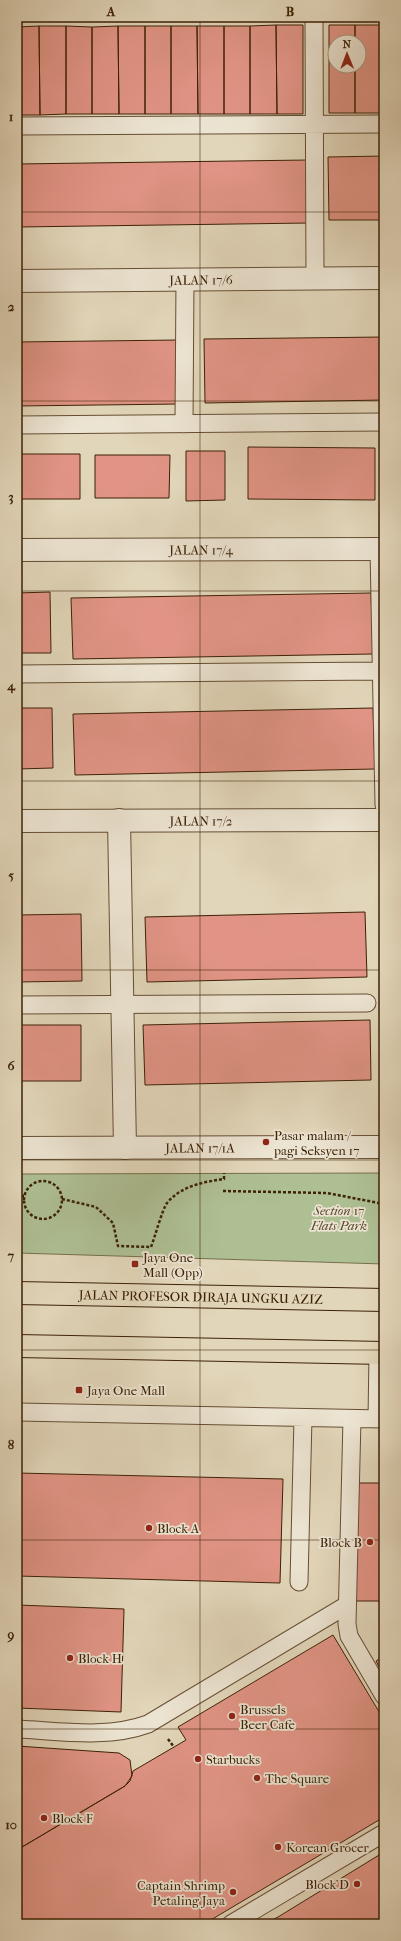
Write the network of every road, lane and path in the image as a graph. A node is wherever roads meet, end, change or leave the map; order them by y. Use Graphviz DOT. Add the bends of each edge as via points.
graph roads {
  1 [pos="314,17"];
  2 [pos="384,124"];
  3 [pos="314,125"];
  4 [pos="17,126"];
  5 [pos="315,278"];
  6 [pos="384,278"];
  7 [pos="185,279"];
  8 [pos="17,281"];
  9 [pos="384,422"];
  10 [pos="184,424"];
  11 [pos="17,425"];
  12 [pos="382,549"];
  13 [pos="17,550"];
  14 [pos="383,671"];
  15 [pos="17,674"];
  16 [pos="384,805"];
  17 [pos="119,820"];
  18 [pos="384,820"];
  19 [pos="17,821"];
  20 [pos="366,1003"];
  21 [pos="123,1004"];
  22 [pos="17,1005"];
  23 [pos="384,1147"];
  24 [pos="17,1148"];
  25 [pos="125,1148"];
  26 [pos="224,1179"];
  27 [pos="223,1191"];
  28 [pos="17,1196"];
  29 [pos="24,1196"];
  30 [pos="62,1199"];
  31 [pos="384,1204"];
  32 [pos="17,1293"];
  33 [pos="384,1300"];
  34 [pos="17,1346"];
  35 [pos="381,1353"];
  36 [pos="17,1412"];
  37 [pos="303,1418"];
  38 [pos="352,1419"];
  39 [pos="381,1419"];
  40 [pos="299,1582"];
  41 [pos="347,1605"];
  42 [pos="384,1696"];
  43 [pos="17,1729"];
  44 [pos="384,1833"];
  45 [pos="231,1924"];
  1 -- 3 [label="lane"];
  2 -- 3 [label="lane"];
  3 -- 4 [label="lane"];
  3 -- 5 [label="lane"];
  5 -- 6 [label="street, JALAN 17/6"];
  5 -- 7 [label="street, JALAN 17/6"];
  7 -- 8 [label="street, JALAN 17/6"];
  7 -- 10 [label="lane"];
  9 -- 10 [label="lane"];
  10 -- 11 [label="lane"];
  12 -- 13 [label="street, JALAN 17/4"];
  12 -- 14 [label="lane"];
  14 -- 15 [label="lane"];
  14 -- 16 [label="lane"];
  17 -- 18 [label="street, JALAN 17/2"];
  17 -- 19 [label="street, JALAN 17/2"];
  17 -- 21 [label="street"];
  20 -- 21 [label="lane"];
  21 -- 22 [label="lane"];
  21 -- 25 [label="street"];
  23 -- 25 [label="street, JALAN 17/1A"];
  24 -- 25 [label="street, JALAN 17/1A"];
  26 -- 30 [label="path" via="204,1182 183,1190 167,1204 151,1247 118,1246 113,1223 96,1207"];
  27 -- 31 [label="path" via="327,1192"];
  28 -- 29 [label="path"];
  29 -- 30 [label="path" via="33,1184 47,1181 56,1186"];
  29 -- 30 [label="path" via="28,1211 41,1218 56,1213"];
  32 -- 33 [label="main road, JALAN PROFESOR DIRAJA UNGKU AZIZ"];
  34 -- 35 [label="main road"];
  35 -- 39 [label="lane"];
  36 -- 37 [label="lane"];
  37 -- 38 [label="lane"];
  37 -- 40 [label="lane"];
  38 -- 39 [label="lane"];
  38 -- 41 [label="lane"];
  41 -- 42 [label="lane" via="349,1636"];
  41 -- 43 [label="lane" via="156,1720 137,1728 111,1733"];
  44 -- 45 [label="lane"];
}
